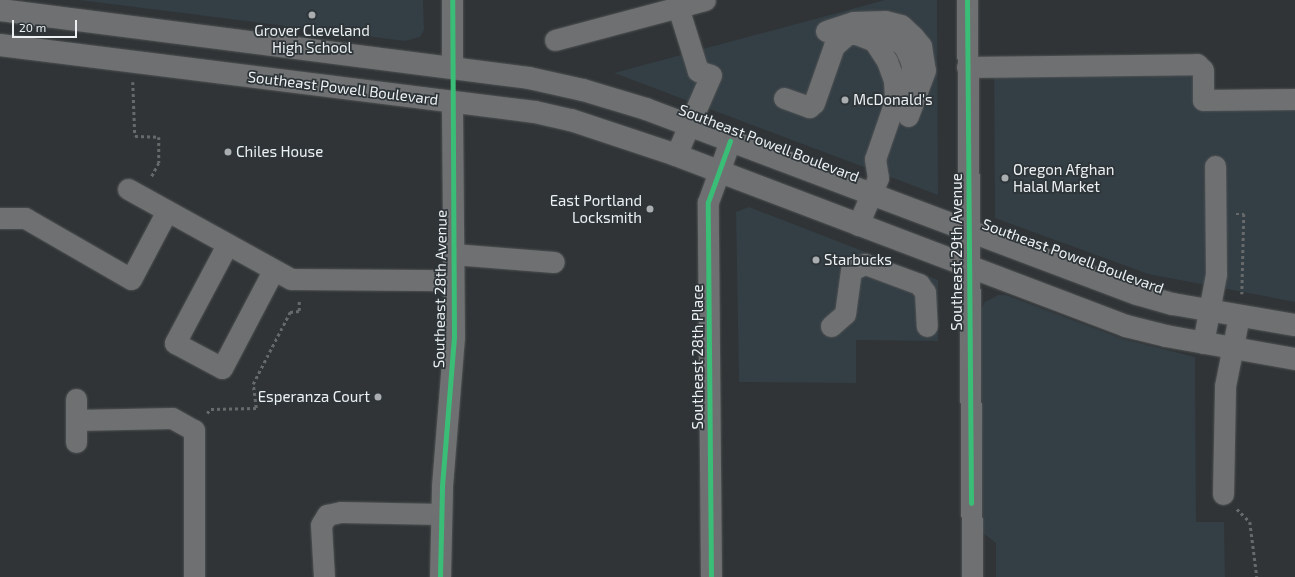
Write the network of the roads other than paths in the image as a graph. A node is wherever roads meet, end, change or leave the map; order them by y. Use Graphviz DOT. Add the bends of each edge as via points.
graph roads {
  1 [pos="452,0"];
  2 [pos="705,0"];
  3 [pos="967,0"];
  4 [pos="678,7"];
  5 [pos="0,10"];
  6 [pos="826,31"];
  7 [pos="555,40"];
  8 [pos="0,45"];
  9 [pos="968,67"];
  10 [pos="452,68"];
  11 [pos="784,98"];
  12 [pos="1295,99"];
  13 [pos="452,102"];
  14 [pos="902,109"];
  15 [pos="690,125"];
  16 [pos="730,141"];
  17 [pos="676,155"];
  18 [pos="1216,166"];
  19 [pos="718,171"];
  20 [pos="135,192"];
  21 [pos="871,194"];
  22 [pos="167,210"];
  23 [pos="0,218"];
  24 [pos="858,225"];
  25 [pos="968,231"];
  26 [pos="227,245"];
  27 [pos="453,254"];
  28 [pos="554,262"];
  29 [pos="969,267"];
  30 [pos="273,271"];
  31 [pos="454,280"];
  32 [pos="1241,306"];
  33 [pos="1209,311"];
  34 [pos="1295,325"];
  35 [pos="831,326"];
  36 [pos="927,326"];
  37 [pos="1203,343"];
  38 [pos="1232,348"];
  39 [pos="1295,359"];
  40 [pos="76,399"];
  41 [pos="76,420"];
  42 [pos="76,442"];
  43 [pos="1223,494"];
  44 [pos="441,514"];
  45 [pos="194,577"];
  46 [pos="324,577"];
  47 [pos="440,577"];
  48 [pos="711,577"];
  49 [pos="972,577"];
  1 -- 10 [label="street"];
  2 -- 4 [label="street"];
  3 -- 9 [label="street, Southeast 29th Avenue"];
  4 -- 7 [label="street"];
  4 -- 15 [label="street" via="698,71 711,75"];
  5 -- 10 [label="main road, Southeast Powell Boulevard"];
  6 -- 14 [label="street" via="853,22 885,20 901,25 913,36 921,46 925,70"];
  8 -- 13 [label="main road, Southeast Powell Boulevard"];
  9 -- 12 [label="street" via="1197,64 1203,70 1203,100"];
  9 -- 25 [label="street, Southeast 29th Avenue"];
  10 -- 15 [label="main road, Southeast Powell Boulevard" via="529,78 583,90"];
  11 -- 14 [label="street" via="809,107 814,103 834,46 842,37 856,34 874,41 887,60"];
  13 -- 17 [label="main road, Southeast Powell Boulevard" via="571,120"];
  13 -- 27 [label="street, Southeast 28th Avenue"];
  14 -- 21 [label="street" via="875,159 878,178"];
  15 -- 16 [label="main road, Southeast Powell Boulevard"];
  15 -- 17 [label="street"];
  16 -- 19 [label="street, Southeast 28th Place"];
  16 -- 21 [label="main road, Southeast Powell Boulevard"];
  17 -- 19 [label="main road, Southeast Powell Boulevard"];
  18 -- 33 [label="street" via="1216,274"];
  19 -- 24 [label="main road, Southeast Powell Boulevard"];
  19 -- 48 [label="street, Southeast 28th Place" via="708,202"];
  20 -- 22 [label="street"];
  21 -- 24 [label="street"];
  21 -- 25 [label="main road, Southeast Powell Boulevard"];
  22 -- 23 [label="street" via="132,279 25,218"];
  22 -- 26 [label="street"];
  24 -- 29 [label="main road, Southeast Powell Boulevard"];
  25 -- 29 [label="street, Southeast 29th Avenue"];
  25 -- 33 [label="main road, Southeast Powell Boulevard" via="1137,294"];
  26 -- 30 [label="street"];
  26 -- 30 [label="street" via="175,343 222,368"];
  27 -- 28 [label="street"];
  27 -- 31 [label="street, Southeast 28th Avenue"];
  29 -- 37 [label="main road, Southeast Powell Boulevard" via="1126,326"];
  29 -- 49 [label="street, Southeast 29th Avenue"];
  30 -- 31 [label="street" via="299,279"];
  31 -- 44 [label="street, Southeast 28th Avenue" via="454,337"];
  32 -- 33 [label="main road, Southeast Powell Boulevard"];
  32 -- 34 [label="main road, Southeast Powell Boulevard"];
  32 -- 38 [label="street"];
  33 -- 37 [label="street"];
  35 -- 36 [label="street" via="845,314 851,270 865,264 919,284 925,292"];
  37 -- 38 [label="main road, Southeast Powell Boulevard"];
  38 -- 39 [label="main road, Southeast Powell Boulevard"];
  38 -- 43 [label="street" via="1225,386"];
  40 -- 41 [label="street"];
  41 -- 42 [label="street"];
  41 -- 45 [label="street" via="172,418 194,430"];
  44 -- 46 [label="street" via="341,512 327,515 321,525"];
  44 -- 47 [label="street, Southeast 28th Avenue"];
}
